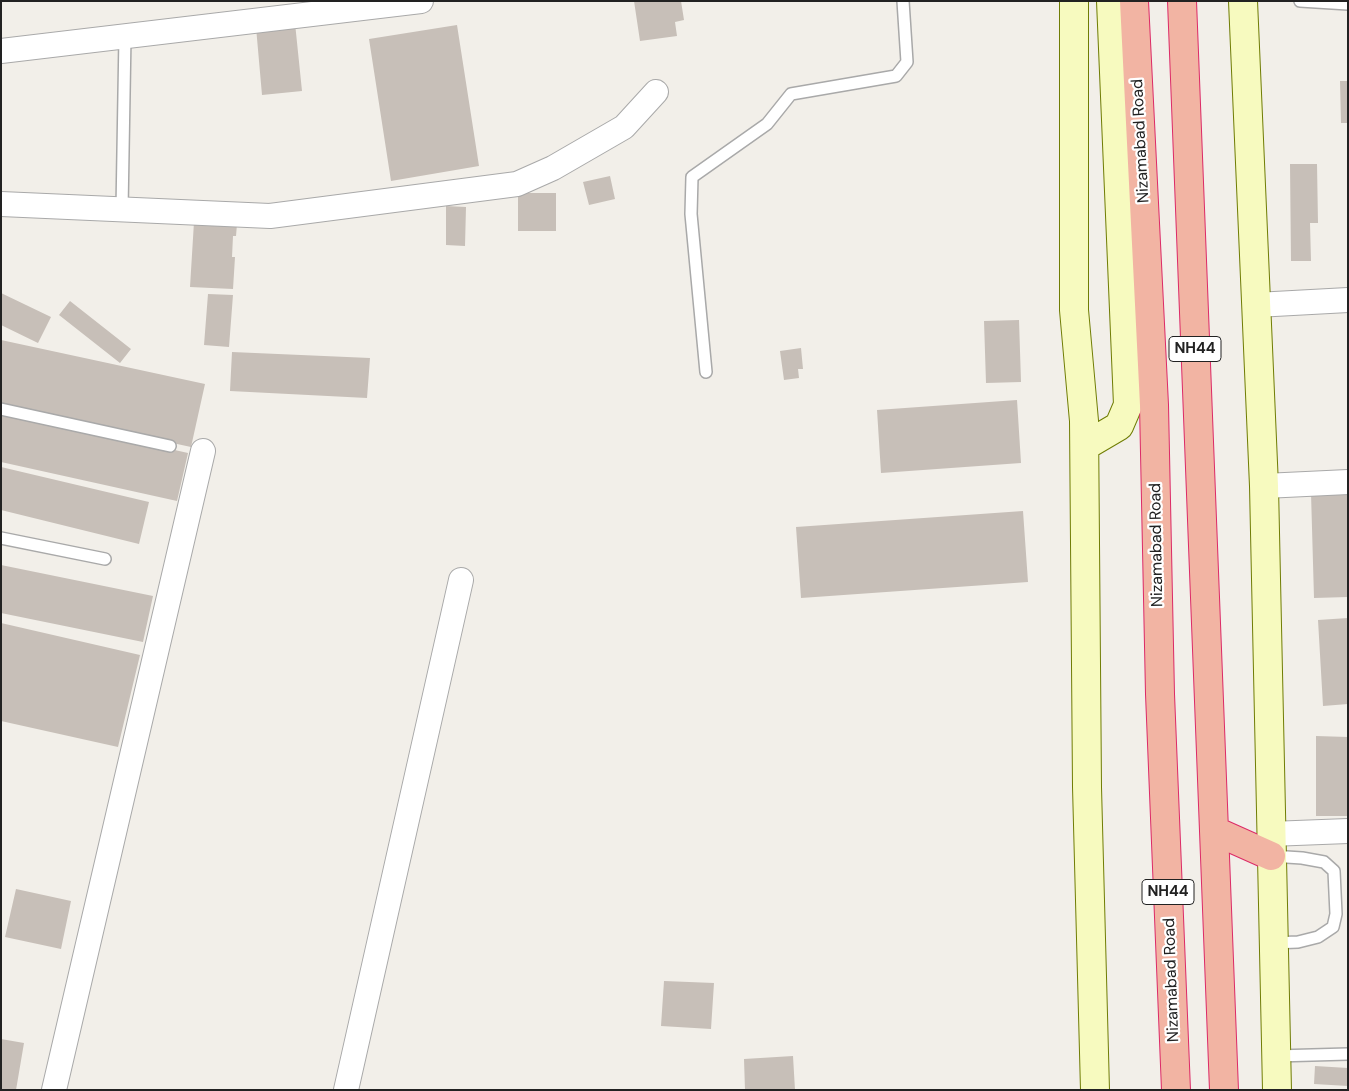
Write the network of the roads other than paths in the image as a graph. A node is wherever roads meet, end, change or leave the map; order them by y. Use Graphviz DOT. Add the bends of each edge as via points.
graph roads {
  1 [pos="421,1"];
  2 [pos="903,1"];
  3 [pos="1074,1"];
  4 [pos="1111,1"];
  5 [pos="1134,1"];
  6 [pos="1182,1"];
  7 [pos="1243,1"];
  8 [pos="1300,1"];
  9 [pos="1348,4"];
  10 [pos="125,36"];
  11 [pos="1,51"];
  12 [pos="656,92"];
  13 [pos="1,204"];
  14 [pos="122,209"];
  15 [pos="1348,300"];
  16 [pos="1256,304"];
  17 [pos="706,372"];
  18 [pos="1,409"];
  19 [pos="170,446"];
  20 [pos="1084,446"];
  21 [pos="203,451"];
  22 [pos="1348,482"];
  23 [pos="1264,486"];
  24 [pos="1,538"];
  25 [pos="105,559"];
  26 [pos="461,580"];
  27 [pos="1215,831"];
  28 [pos="1348,831"];
  29 [pos="1271,845"];
  30 [pos="1273,943"];
  31 [pos="1348,1054"];
  32 [pos="1276,1056"];
  33 [pos="54,1090"];
  34 [pos="346,1090"];
  35 [pos="1095,1090"];
  36 [pos="1176,1090"];
  37 [pos="1224,1090"];
  38 [pos="1277,1090"];
  1 -- 10 [label="street"];
  2 -- 17 [label="lane" via="906,62 896,76 791,94 761,129 692,177 691,214"];
  3 -- 20 [label="main road" via="1074,310"];
  4 -- 20 [label="main road" via="1128,405 1119,426"];
  5 -- 36 [label="highway, Nizamabad Road / NH44" via="1154,406 1160,694"];
  6 -- 27 [label="highway, NH44"];
  7 -- 16 [label="main road"];
  8 -- 9 [label="lane"];
  10 -- 11 [label="street"];
  10 -- 14 [label="lane"];
  12 -- 14 [label="street" via="624,127 553,168 517,184 270,216"];
  13 -- 14 [label="street"];
  15 -- 16 [label="street"];
  16 -- 23 [label="main road"];
  18 -- 19 [label="lane"];
  20 -- 35 [label="main road" via="1087,787"];
  21 -- 33 [label="street"];
  22 -- 23 [label="street"];
  23 -- 29 [label="main road"];
  24 -- 25 [label="lane"];
  26 -- 34 [label="street"];
  27 -- 29 [label="highway"];
  27 -- 37 [label="highway, NH44"];
  28 -- 29 [label="street"];
  29 -- 30 [label="main road"];
  29 -- 30 [label="lane" via="1302,858 1324,862 1334,871 1336,914 1333,927 1318,937"];
  30 -- 32 [label="main road"];
  31 -- 32 [label="lane"];
  32 -- 38 [label="main road"];
}
